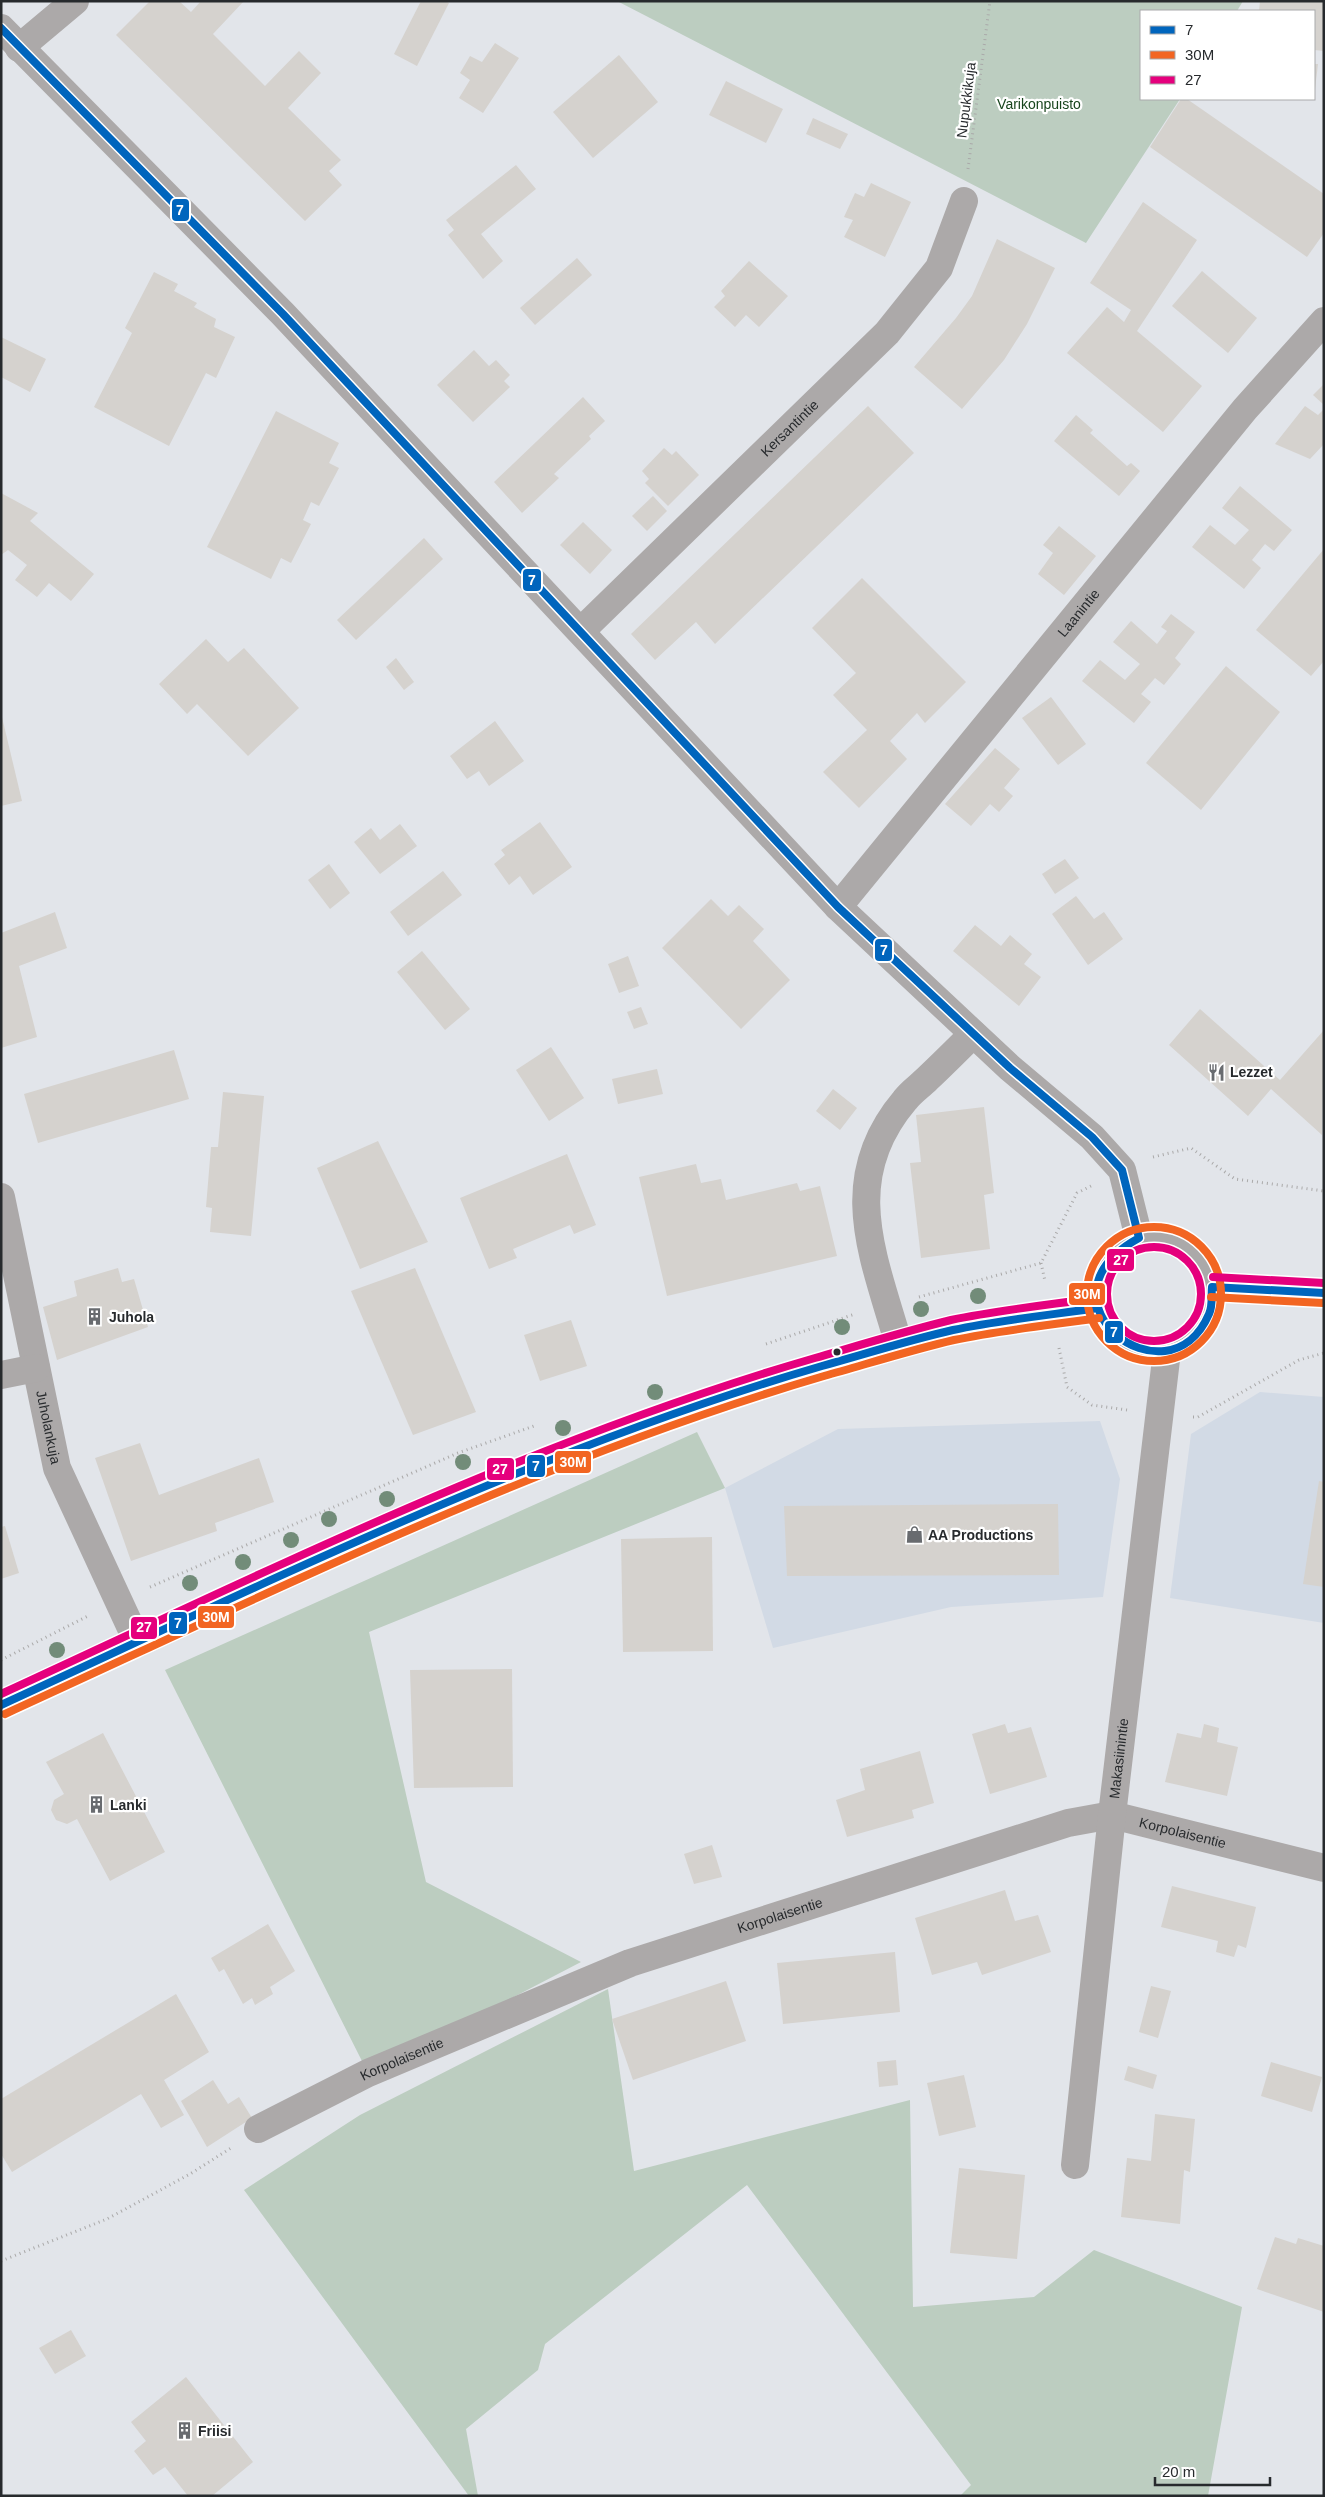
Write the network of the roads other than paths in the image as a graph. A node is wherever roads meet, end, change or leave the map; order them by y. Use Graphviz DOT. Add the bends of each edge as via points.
graph roads {
  1 [pos="74,1"];
  2 [pos="10,38"];
  3 [pos="964,201"];
  4 [pos="1324,321"];
  5 [pos="581,631"];
  6 [pos="838,907"];
  7 [pos="973,1034"];
  8 [pos="1,1197"];
  9 [pos="1139,1238"];
  10 [pos="1212,1287"];
  11 [pos="1324,1292"];
  12 [pos="1098,1308"];
  13 [pos="899,1345"];
  14 [pos="1167,1352"];
  15 [pos="36,1368"];
  16 [pos="1,1375"];
  17 [pos="138,1643"];
  18 [pos="1,1704"];
  19 [pos="1112,1815"];
  20 [pos="1324,1868"];
  21 [pos="258,2129"];
  22 [pos="1075,2165"];
  1 -- 2 [label="street"];
  2 -- 5 [label="street" via="284,314"];
  3 -- 5 [label="street, Kersantintie" via="939,268 887,333"];
  4 -- 6 [label="street, Laanintie" via="1245,409"];
  5 -- 6 [label="street"];
  6 -- 7 [label="street"];
  7 -- 9 [label="street" via="1092,1137 1122,1170"];
  7 -- 13 [label="street" via="905,1100 884,1130 870,1161 865,1193 866,1229"];
  8 -- 15 [label="street, Juholankuja"];
  9 -- 10 [label="main road" via="1165,1237 1189,1247 1204,1264"];
  9 -- 12 [label="main road" via="1117,1249 1104,1265 1097,1285"];
  10 -- 11 [label="main road"];
  10 -- 14 [label="main road" via="1210,1312 1200,1330 1187,1342"];
  12 -- 13 [label="main road" via="964,1328"];
  12 -- 14 [label="main road" via="1105,1326 1122,1342 1140,1351"];
  13 -- 17 [label="main road" via="726,1394 613,1434 426,1510"];
  14 -- 19 [label="street, Makasiinintie"];
  15 -- 16 [label="street"];
  15 -- 17 [label="street, Juholankuja" via="57,1468"];
  17 -- 18 [label="main road"];
  19 -- 20 [label="street, Korpolaisentie"];
  19 -- 21 [label="street, Korpolaisentie" via="1068,1823 630,1963 368,2073"];
  19 -- 22 [label="street, Makasiinintie"];
}
